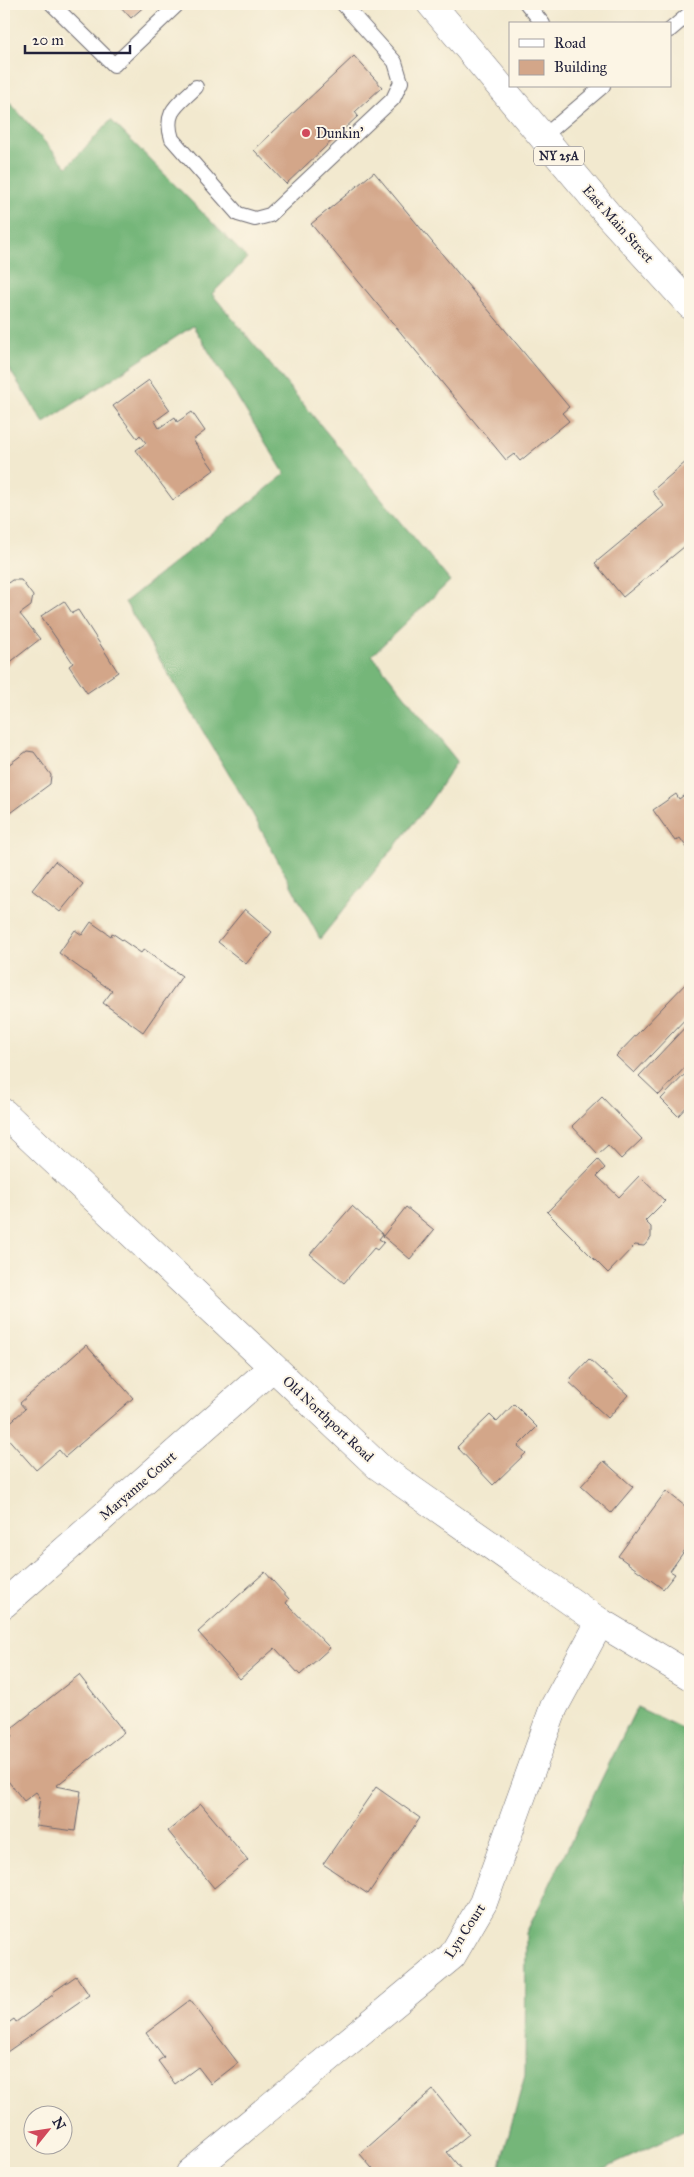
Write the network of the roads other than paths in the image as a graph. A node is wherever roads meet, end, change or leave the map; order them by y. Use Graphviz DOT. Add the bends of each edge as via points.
graph roads {
  1 [pos="52,4"];
  2 [pos="178,4"];
  3 [pos="343,4"];
  4 [pos="431,4"];
  5 [pos="527,4"];
  6 [pos="690,13"];
  7 [pos="541,22"];
  8 [pos="672,28"];
  9 [pos="196,88"];
  10 [pos="599,88"];
  11 [pos="543,137"];
  12 [pos="690,304"];
  13 [pos="4,1113"];
  14 [pos="273,1368"];
  15 [pos="4,1604"];
  16 [pos="600,1622"];
  17 [pos="690,1676"];
  18 [pos="190,2173"];
  1 -- 2 [label="lane" via="114,65"];
  3 -- 9 [label="lane" via="395,62 401,82 393,99 270,216 255,219 238,214 172,139 168,124 172,111"];
  4 -- 11 [label="street, East Main Street / NY 25A"];
  5 -- 7 [label="lane"];
  6 -- 8 [label="lane"];
  10 -- 11 [label="lane"];
  11 -- 12 [label="street, East Main Street / NY 25A" via="609,216"];
  13 -- 14 [label="street, Old Northport Road"];
  14 -- 15 [label="street, Maryanne Court"];
  14 -- 16 [label="street, Old Northport Road" via="378,1466"];
  16 -- 17 [label="street, Old Northport Road"];
  16 -- 18 [label="street, Lyn Court" via="554,1707 483,1903 452,1956"];
}
